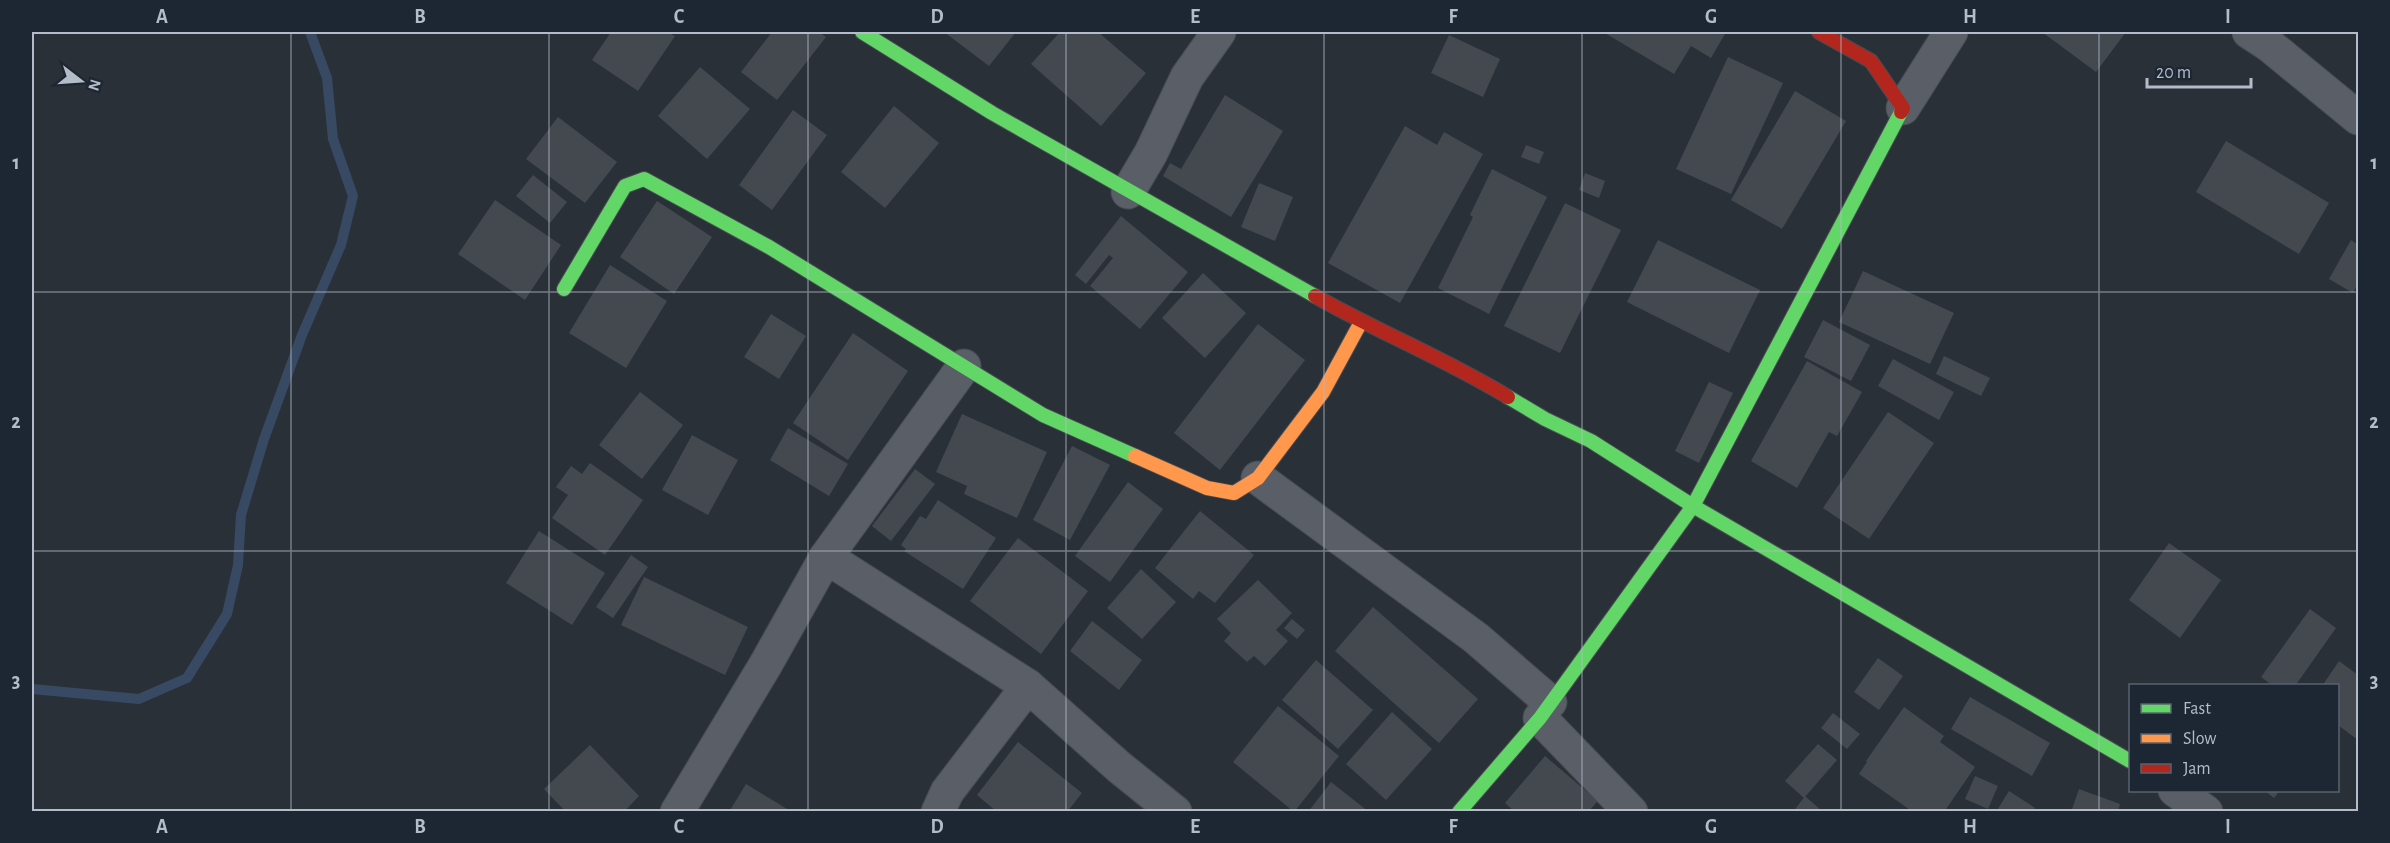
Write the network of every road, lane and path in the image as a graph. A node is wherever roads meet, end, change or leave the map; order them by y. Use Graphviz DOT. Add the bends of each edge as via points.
graph roads {
  1 [pos="862,32"];
  2 [pos="1219,32"];
  3 [pos="1819,32"];
  4 [pos="1951,32"];
  5 [pos="2249,32"];
  6 [pos="1903,108"];
  7 [pos="2358,118"];
  8 [pos="1128,192"];
  9 [pos="564,289"];
  10 [pos="1362,322"];
  11 [pos="964,366"];
  12 [pos="1258,478"];
  13 [pos="1693,506"];
  14 [pos="825,557"];
  15 [pos="1028,686"];
  16 [pos="1545,710"];
  17 [pos="2129,760"];
  18 [pos="2178,792"];
  19 [pos="677,812"];
  20 [pos="938,812"];
  21 [pos="1175,812"];
  22 [pos="1459,812"];
  23 [pos="1631,812"];
  24 [pos="2206,812"];
  1 -- 8 [label="street"];
  2 -- 8 [label="street" via="1187,76"];
  3 -- 6 [label="street" via="1871,61"];
  4 -- 6 [label="street"];
  5 -- 7 [label="street"];
  6 -- 13 [label="street"];
  8 -- 10 [label="street"];
  9 -- 11 [label="street" via="625,186 644,179 769,247"];
  10 -- 12 [label="street" via="1323,392"];
  10 -- 13 [label="street" via="1471,374 1545,419 1591,441"];
  11 -- 12 [label="street" via="1043,415 1207,488 1234,493"];
  11 -- 14 [label="street"];
  12 -- 16 [label="street" via="1476,638"];
  13 -- 16 [label="street"];
  13 -- 17 [label="street"];
  14 -- 15 [label="street"];
  14 -- 19 [label="street"];
  15 -- 20 [label="street" via="947,792"];
  15 -- 21 [label="street"];
  16 -- 22 [label="street"];
  16 -- 23 [label="street"];
  18 -- 24 [label="street"];
}
